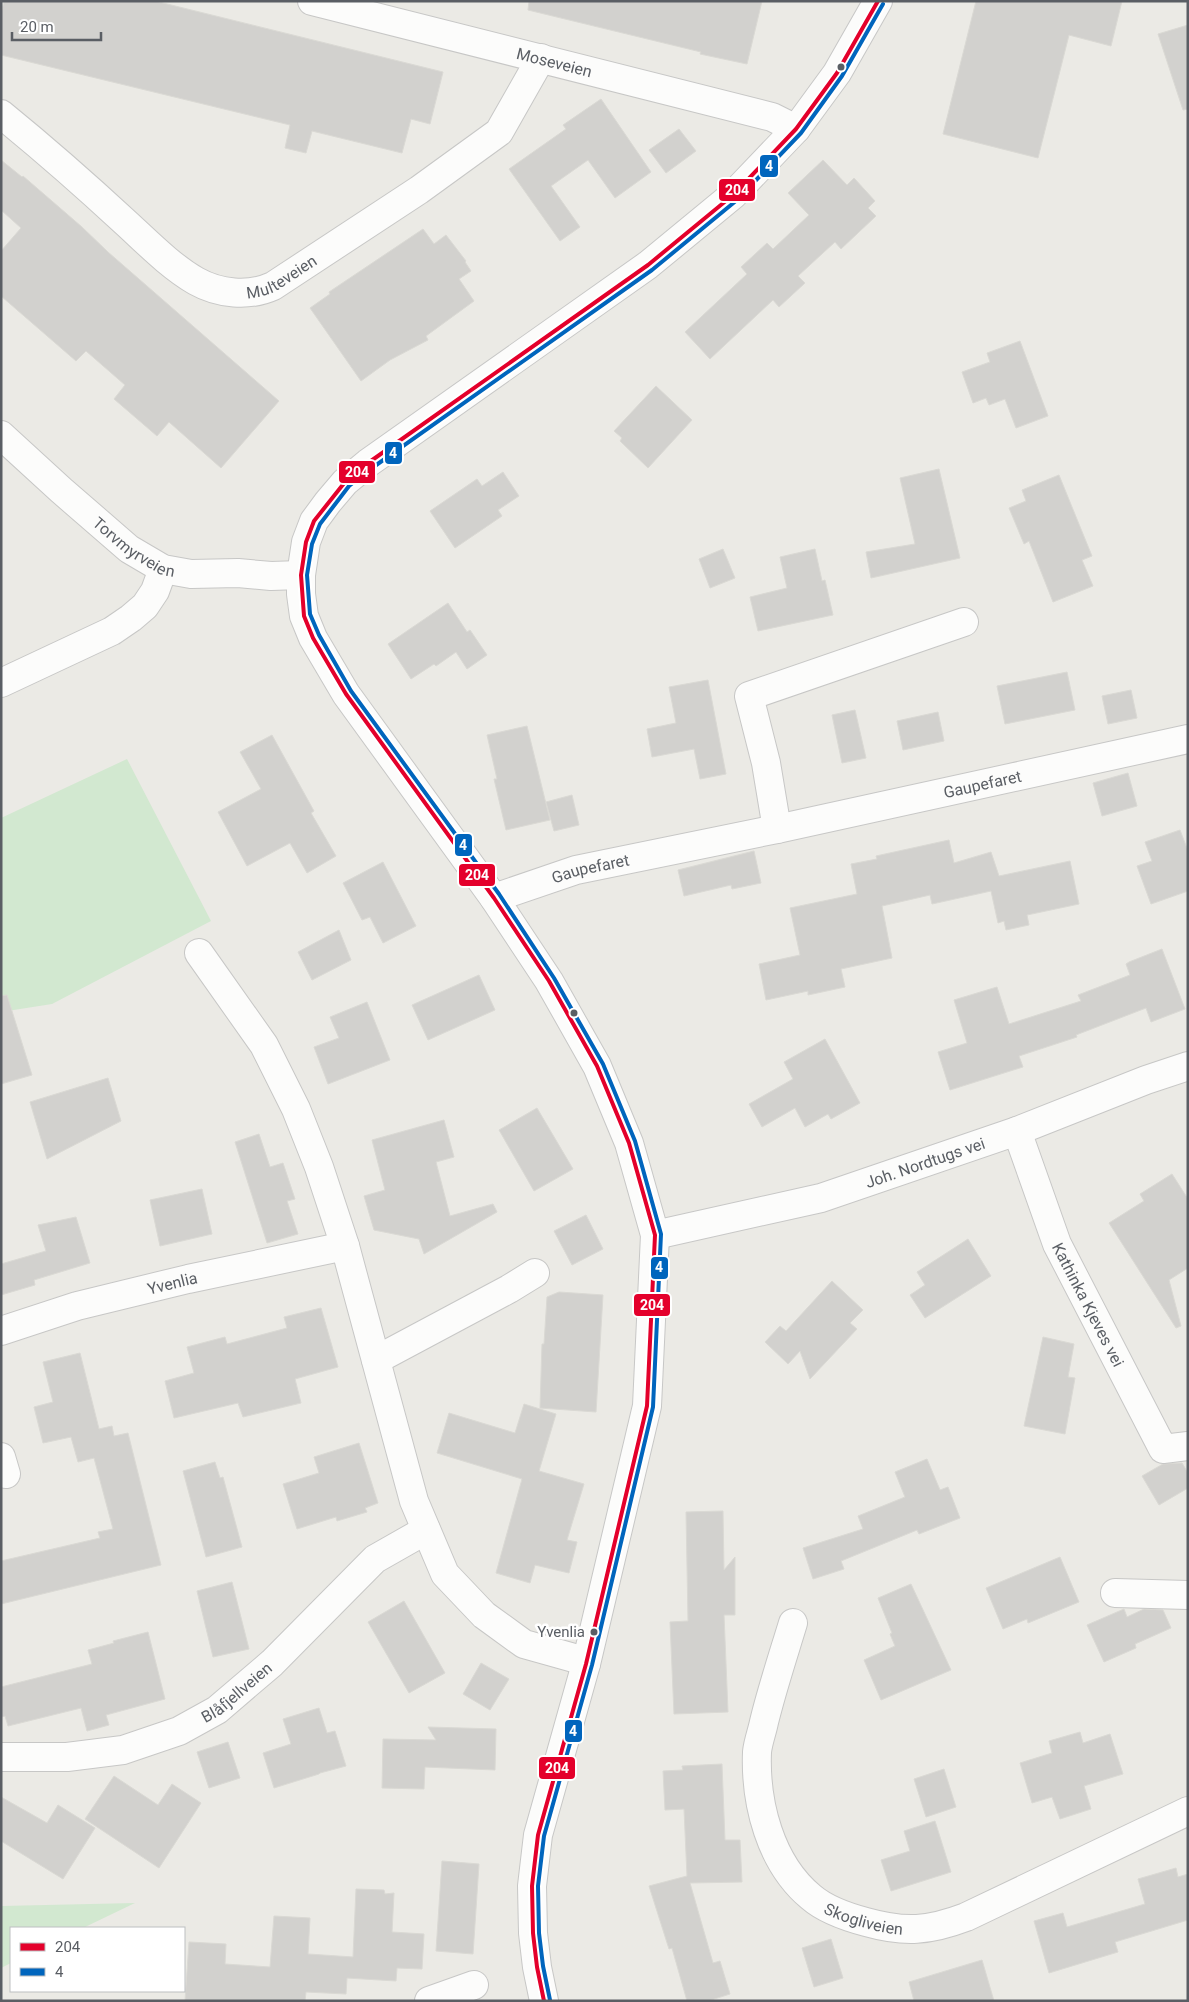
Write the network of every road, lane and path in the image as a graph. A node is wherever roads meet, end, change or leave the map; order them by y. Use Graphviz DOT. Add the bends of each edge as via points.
graph roads {
  1 [pos="312,1"];
  2 [pos="878,1"];
  3 [pos="542,58"];
  4 [pos="1,114"];
  5 [pos="796,129"];
  6 [pos="1,435"];
  7 [pos="163,570"];
  8 [pos="301,575"];
  9 [pos="964,622"];
  10 [pos="1,683"];
  11 [pos="1188,739"];
  12 [pos="777,829"];
  13 [pos="494,898"];
  14 [pos="200,953"];
  15 [pos="1188,1066"];
  16 [pos="1017,1131"];
  17 [pos="655,1235"];
  18 [pos="345,1246"];
  19 [pos="534,1273"];
  20 [pos="1,1331"];
  21 [pos="376,1360"];
  22 [pos="1188,1446"];
  23 [pos="426,1530"];
  24 [pos="1115,1593"];
  25 [pos="1188,1595"];
  26 [pos="793,1623"];
  27 [pos="586,1664"];
  28 [pos="1,1757"];
  29 [pos="1188,1811"];
  30 [pos="474,1985"];
  31 [pos="429,2001"];
  32 [pos="544,2001"];
  1 -- 3 [label="street, Moseveien"];
  2 -- 5 [label="street" via="837,73"];
  3 -- 4 [label="street, Multeveien" via="499,132 419,190 273,286 249,293 216,289 196,281"];
  3 -- 5 [label="street, Moseveien" via="772,117"];
  5 -- 8 [label="street" via="733,195 648,266 390,446 345,482 314,521 306,542"];
  6 -- 7 [label="street, Torvmyrveien" via="129,549"];
  7 -- 8 [label="street, Torvmyrveien" via="191,574"];
  7 -- 10 [label="street" via="155,592 132,618 112,631"];
  8 -- 13 [label="street" via="304,616 327,664"];
  9 -- 12 [label="street" via="749,696 766,763"];
  11 -- 12 [label="street, Gaupefaret"];
  12 -- 13 [label="street, Gaupefaret" via="576,870"];
  13 -- 17 [label="street" via="549,981 597,1066 629,1143"];
  14 -- 18 [label="street" via="264,1045 296,1109 320,1167"];
  15 -- 16 [label="street, Joh. Nordtugs vei"];
  16 -- 17 [label="street, Joh. Nordtugs vei" via="821,1198"];
  16 -- 22 [label="street, Kathinka Kjeves vei" via="1057,1244 1164,1449"];
  17 -- 27 [label="street" via="647,1406"];
  18 -- 20 [label="street, Yvenlia" via="188,1278 77,1306"];
  18 -- 21 [label="street"];
  19 -- 21 [label="street"];
  21 -- 23 [label="street" via="414,1500"];
  23 -- 27 [label="street" via="445,1574 484,1615 524,1644"];
  23 -- 28 [label="street, Blåfjellveien" via="375,1559 272,1663 217,1710 179,1731 123,1750 67,1757"];
  24 -- 25 [label="street"];
  26 -- 29 [label="street, Skogliveien" via="757,1750 758,1790 767,1828 791,1877 811,1898 833,1911 884,1927 915,1930 940,1927 966,1918"];
  27 -- 32 [label="street" via="538,1835 532,1886 533,1933"];
  30 -- 31 [label="street"];
}
